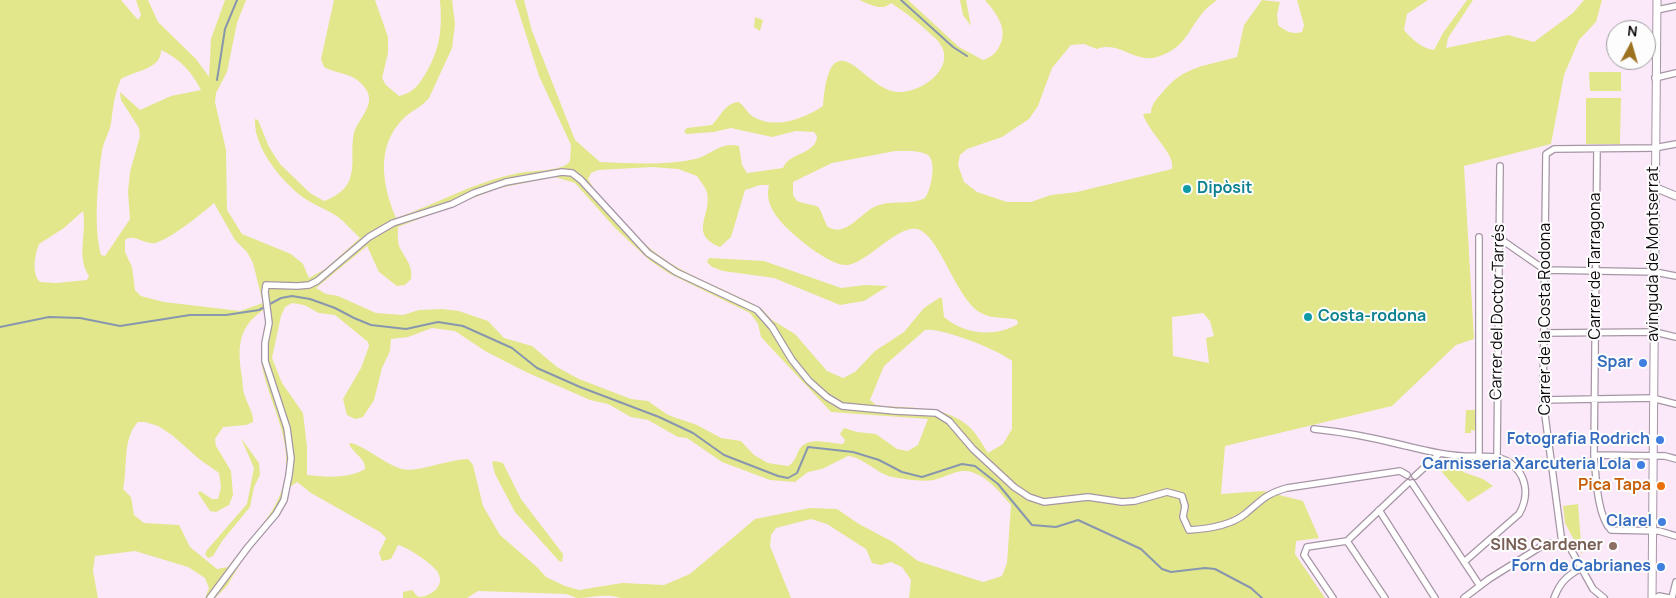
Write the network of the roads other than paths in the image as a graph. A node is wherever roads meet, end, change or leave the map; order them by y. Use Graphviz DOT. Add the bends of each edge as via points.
graph roads {
  1 [pos="1656,0"];
  2 [pos="1676,6"];
  3 [pos="1657,10"];
  4 [pos="1676,73"];
  5 [pos="1655,78"];
  6 [pos="1676,144"];
  7 [pos="1654,148"];
  8 [pos="1597,149"];
  9 [pos="1500,166"];
  10 [pos="1654,187"];
  11 [pos="1676,196"];
  12 [pos="1479,238"];
  13 [pos="1498,238"];
  14 [pos="1545,270"];
  15 [pos="1595,270"];
  16 [pos="1655,272"];
  17 [pos="1676,276"];
  18 [pos="1596,332"];
  19 [pos="1655,332"];
  20 [pos="1544,333"];
  21 [pos="1676,337"];
  22 [pos="1652,398"];
  23 [pos="1594,399"];
  24 [pos="1543,400"];
  25 [pos="1676,404"];
  26 [pos="1314,428"];
  27 [pos="1439,454"];
  28 [pos="1594,455"];
  29 [pos="1652,456"];
  30 [pos="1479,457"];
  31 [pos="1496,457"];
  32 [pos="1676,459"];
  33 [pos="1407,475"];
  34 [pos="1415,476"];
  35 [pos="1410,483"];
  36 [pos="1379,510"];
  37 [pos="1652,530"];
  38 [pos="1676,536"];
  39 [pos="1347,541"];
  40 [pos="1562,542"];
  41 [pos="1464,562"];
  42 [pos="1581,568"];
  43 [pos="1676,582"];
  44 [pos="1480,586"];
  45 [pos="210,598"];
  46 [pos="1333,598"];
  47 [pos="1385,598"];
  48 [pos="1435,598"];
  49 [pos="1464,598"];
  50 [pos="1554,598"];
  51 [pos="1604,598"];
  52 [pos="1654,598"];
  53 [pos="1670,598"];
  1 -- 3 [label="street, avinguda de Montserrat"];
  2 -- 3 [label="street"];
  3 -- 5 [label="street, avinguda de Montserrat"];
  4 -- 5 [label="street"];
  5 -- 7 [label="street, avinguda de Montserrat"];
  6 -- 7 [label="street"];
  7 -- 8 [label="street"];
  7 -- 10 [label="street, avinguda de Montserrat"];
  8 -- 14 [label="street, Carrer de la Costa Rodona" via="1554,149 1546,154"];
  8 -- 15 [label="street, Carrer de Tarragona"];
  9 -- 13 [label="street, Carrer del Doctor Tarrés"];
  10 -- 11 [label="street"];
  10 -- 16 [label="street, avinguda de Montserrat"];
  12 -- 30 [label="street"];
  13 -- 14 [label="street"];
  13 -- 31 [label="street, Carrer del Doctor Tarrés"];
  14 -- 15 [label="street"];
  14 -- 20 [label="street, Carrer de la Costa Rodona"];
  15 -- 16 [label="street"];
  15 -- 18 [label="street, Carrer de Tarragona"];
  16 -- 17 [label="street"];
  16 -- 19 [label="street, avinguda de Montserrat"];
  18 -- 19 [label="street"];
  18 -- 20 [label="street"];
  18 -- 23 [label="street, Carrer de Tarragona"];
  19 -- 21 [label="street"];
  19 -- 22 [label="street, avinguda de Montserrat"];
  20 -- 24 [label="street, Carrer de la Costa Rodona"];
  22 -- 23 [label="street"];
  22 -- 25 [label="street"];
  22 -- 29 [label="street, avinguda de Montserrat"];
  23 -- 24 [label="street"];
  23 -- 28 [label="street, Carrer de Tarragona"];
  24 -- 40 [label="street, Carrer de la Costa Rodona"];
  26 -- 27 [label="street" via="1351,433"];
  27 -- 30 [label="street"];
  27 -- 34 [label="street"];
  28 -- 29 [label="street"];
  28 -- 37 [label="street, Carrer de Tarragona" via="1605,524 1612,530"];
  29 -- 32 [label="street"];
  29 -- 37 [label="street, avinguda de Montserrat"];
  30 -- 31 [label="street"];
  31 -- 41 [label="street" via="1516,467 1523,477 1524,505 1519,514"];
  33 -- 34 [label="street"];
  33 -- 35 [label="street" via="1405,479"];
  33 -- 45 [label="street" via="1400,471 1270,492 1244,515 1200,530 1189,530 1183,517 1185,506 1182,496 1167,492 1122,502 1088,497 1044,502 1029,498 973,449 949,421 936,413 842,406 827,397 809,381 772,327 756,310 676,272 648,253 572,173 546,174 506,182 393,223 369,237 309,285 266,285 269,323 265,361 290,444 284,500"];
  34 -- 35 [label="street"];
  35 -- 36 [label="street"];
  35 -- 41 [label="street"];
  36 -- 39 [label="street"];
  36 -- 48 [label="street"];
  37 -- 38 [label="street"];
  37 -- 52 [label="street, avinguda de Montserrat"];
  39 -- 46 [label="street" via="1307,547 1304,555"];
  39 -- 47 [label="street"];
  40 -- 42 [label="street" via="1569,546"];
  40 -- 44 [label="street" via="1545,544"];
  41 -- 44 [label="street"];
  42 -- 50 [label="street" via="1566,576"];
  42 -- 51 [label="street"];
  43 -- 53 [label="street"];
  44 -- 49 [label="street"];
  52 -- 53 [label="street"];
}
